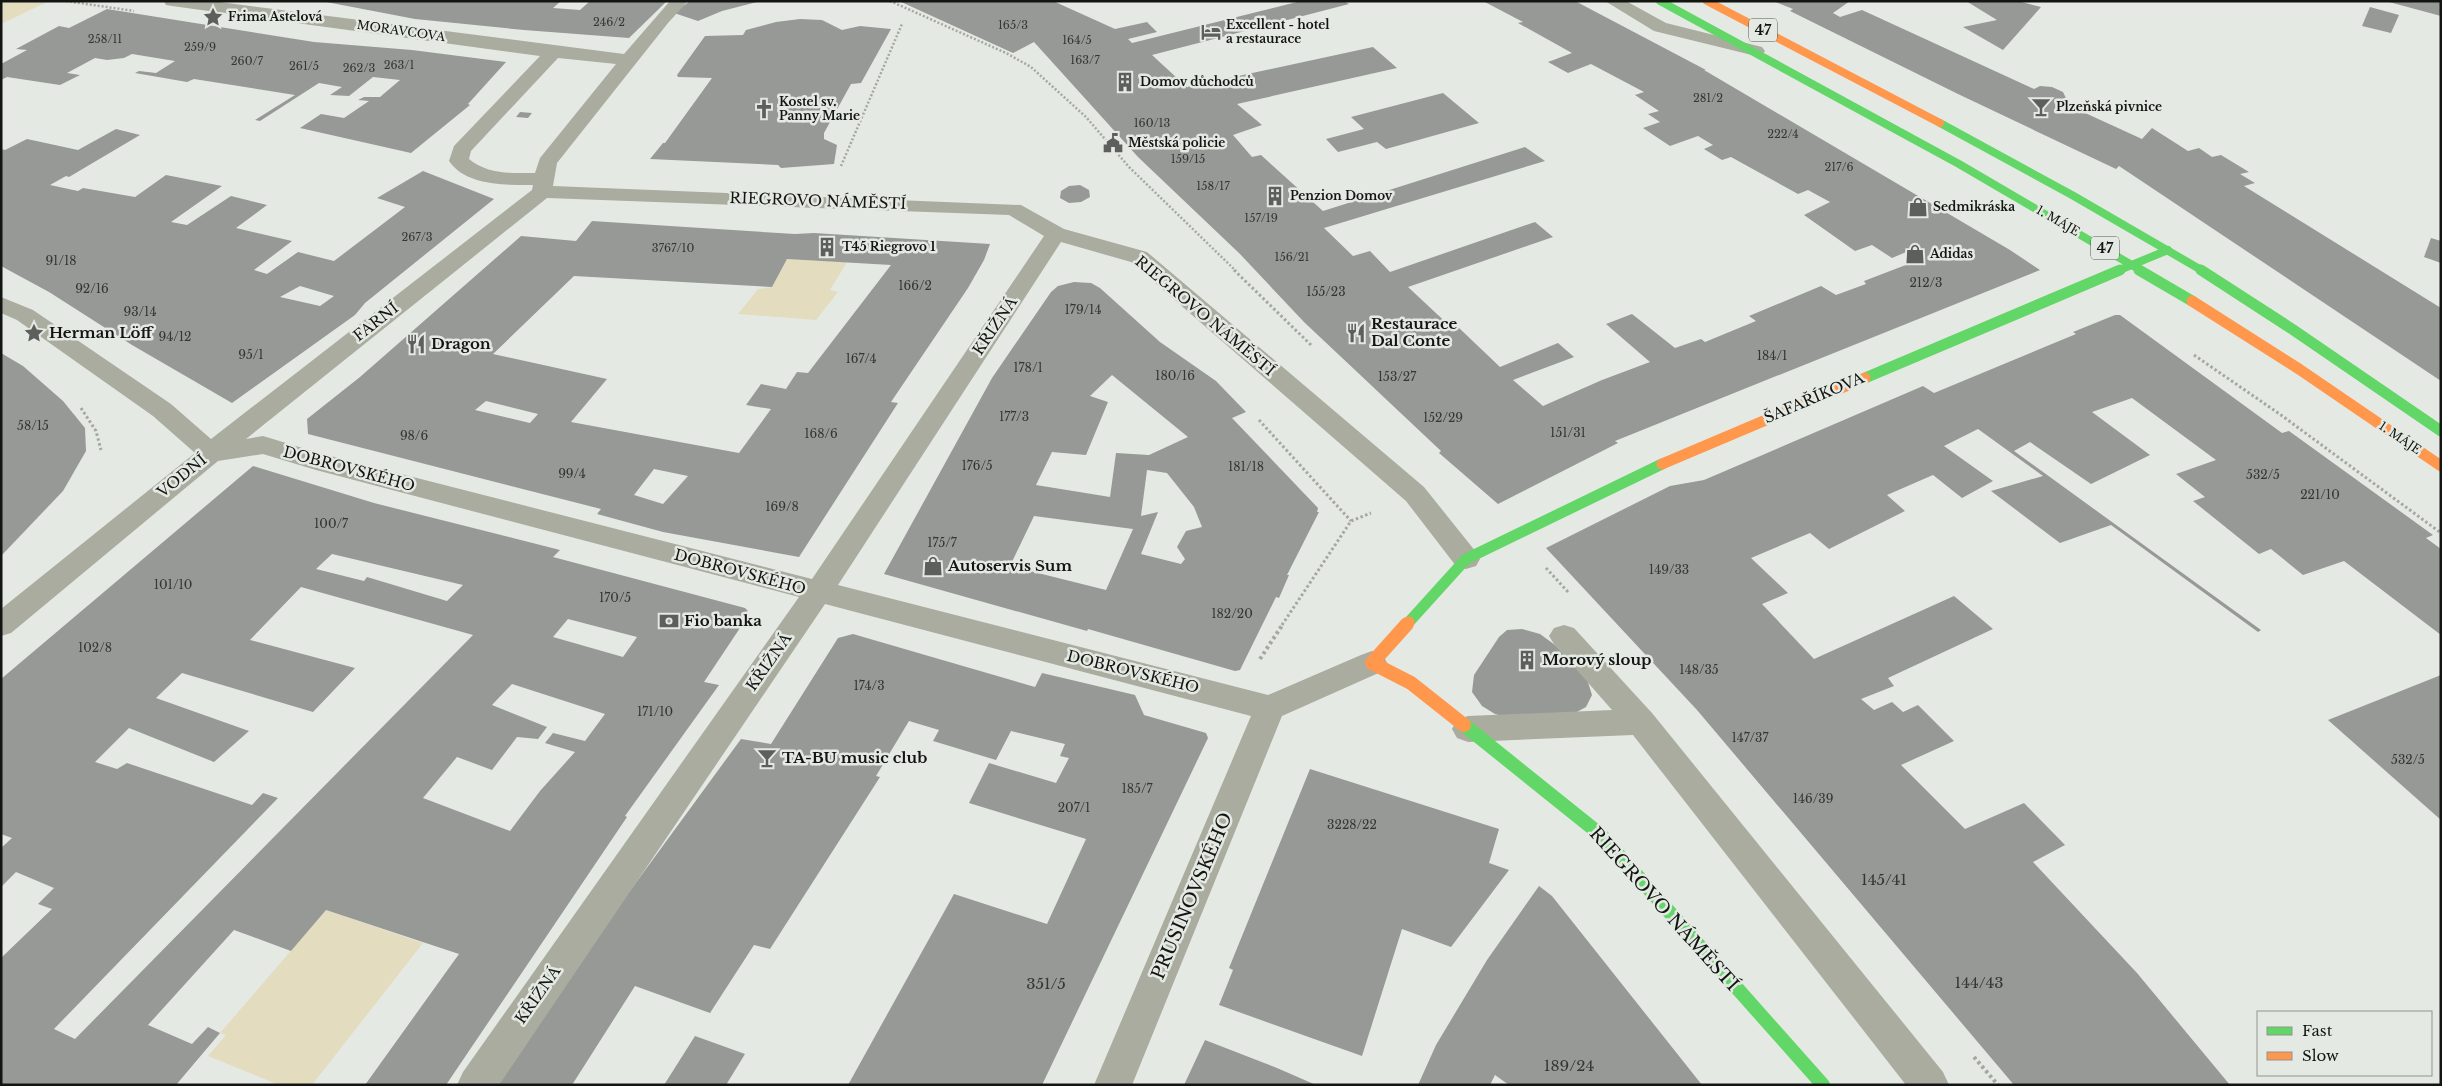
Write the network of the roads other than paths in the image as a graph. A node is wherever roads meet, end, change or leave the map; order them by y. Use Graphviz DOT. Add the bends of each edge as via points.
graph roads {
  1 [pos="172,1"];
  2 [pos="680,1"];
  3 [pos="1613,1"];
  4 [pos="1660,1"];
  5 [pos="1707,1"];
  6 [pos="1756,51"];
  7 [pos="554,52"];
  8 [pos="629,60"];
  9 [pos="542,186"];
  10 [pos="1056,234"];
  11 [pos="2168,250"];
  12 [pos="2132,265"];
  13 [pos="1,304"];
  14 [pos="2441,431"];
  15 [pos="211,453"];
  16 [pos="2441,466"];
  17 [pos="1466,559"];
  18 [pos="818,592"];
  19 [pos="1,625"];
  20 [pos="1564,636"];
  21 [pos="1372,663"];
  22 [pos="1255,704"];
  23 [pos="1642,722"];
  24 [pos="1468,729"];
  25 [pos="476,1085"];
  26 [pos="1113,1085"];
  27 [pos="1823,1085"];
  28 [pos="1930,1085"];
  1 -- 7 [label="street, MORAVCOVA"];
  2 -- 8 [label="street"];
  3 -- 6 [label="lane" via="1660,27"];
  4 -- 6 [label="main road, 1. MÁJE / 47"];
  5 -- 11 [label="main road, 1. MÁJE / 47"];
  6 -- 12 [label="main road, 1. MÁJE / 47"];
  7 -- 8 [label="street, MORAVCOVA"];
  7 -- 9 [label="street, RIEGROVO NÁMĚSTÍ" via="461,150 458,160 464,167 485,175"];
  8 -- 9 [label="street" via="547,162"];
  9 -- 10 [label="street, RIEGROVO NÁMĚSTÍ" via="1014,209"];
  9 -- 15 [label="street, FARNÍ"];
  10 -- 17 [label="street, RIEGROVO NÁMĚSTÍ" via="1139,257 1415,494"];
  10 -- 18 [label="street, KŘIŽNÁ"];
  11 -- 12 [label="main road, ŠAFAŘÍKOVA"];
  11 -- 14 [label="main road, 1. MÁJE / 47"];
  12 -- 16 [label="main road, 1. MÁJE / 47" via="2253,339"];
  12 -- 17 [label="main road, ŠAFAŘÍKOVA" via="1663,463"];
  13 -- 15 [label="street, VODNÍ" via="25,316 162,410"];
  15 -- 18 [label="street, DOBROVSKÉHO" via="263,445"];
  15 -- 19 [label="street, VODNÍ"];
  17 -- 21 [label="main road"];
  18 -- 22 [label="street, DOBROVSKÉHO"];
  18 -- 25 [label="street, KŘIŽNÁ"];
  20 -- 23 [label="street"];
  21 -- 22 [label="street"];
  21 -- 24 [label="main road, RIEGROVO NÁMĚSTÍ" via="1411,683"];
  22 -- 26 [label="street, PRUSINOVSKÉHO"];
  23 -- 24 [label="street"];
  23 -- 28 [label="street"];
  24 -- 27 [label="main road, RIEGROVO NÁMĚSTÍ" via="1601,835"];
}
